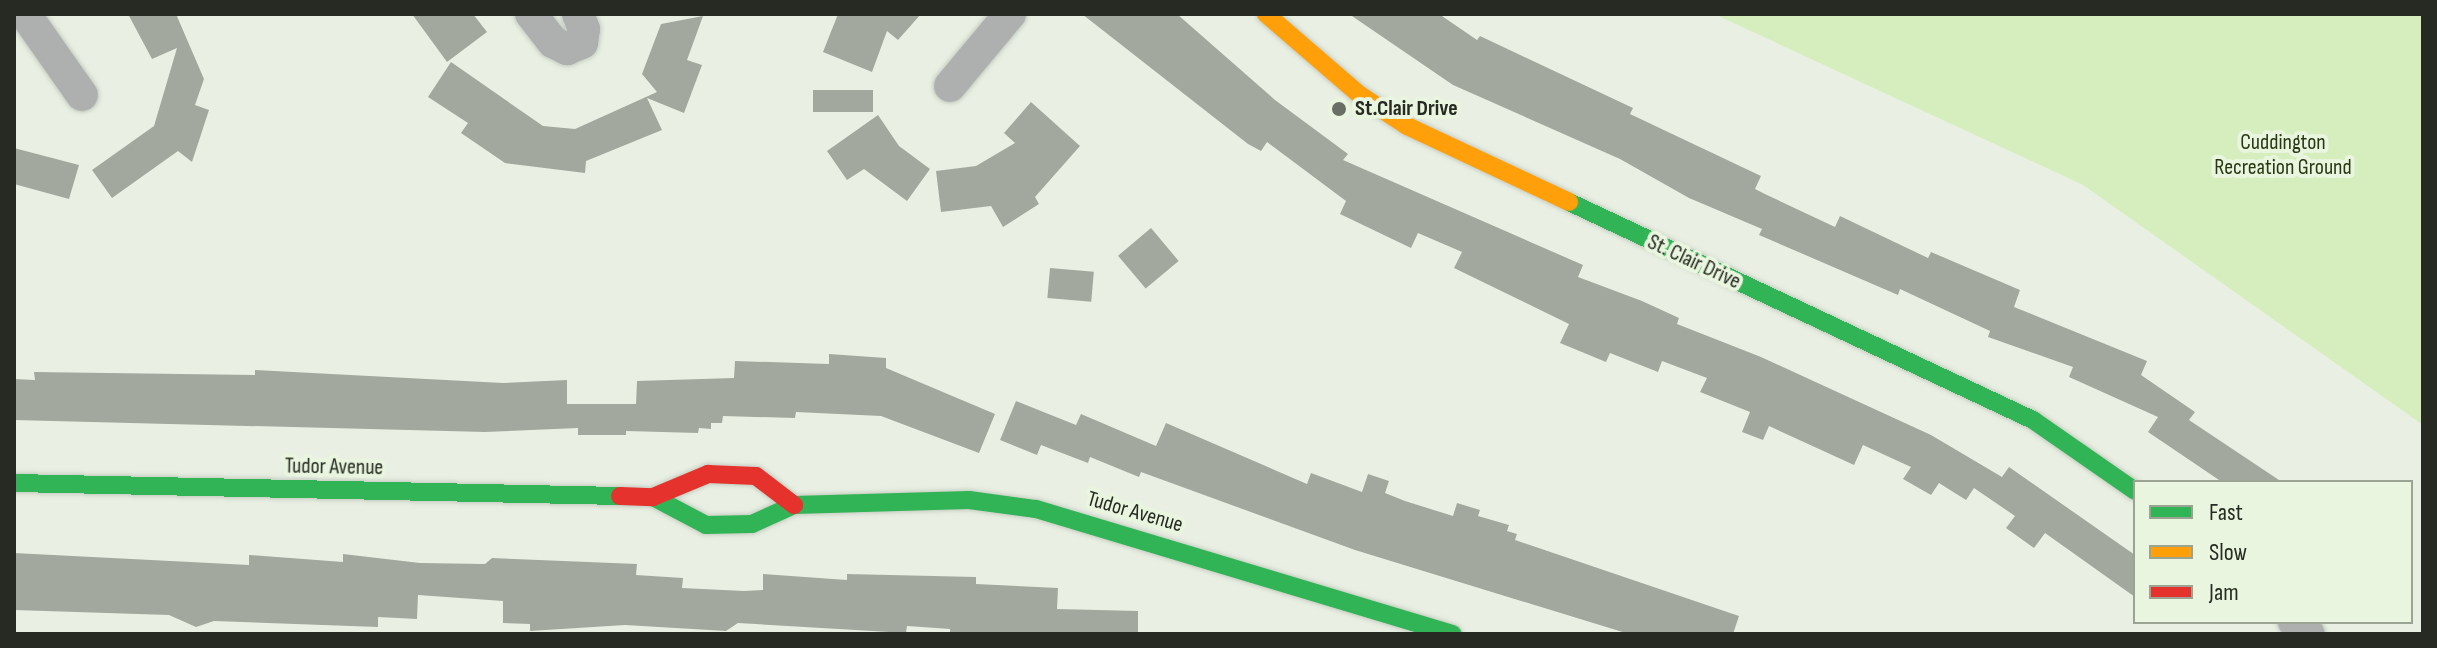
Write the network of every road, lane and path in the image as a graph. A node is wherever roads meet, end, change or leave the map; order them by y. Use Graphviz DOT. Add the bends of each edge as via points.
graph roads {
  1 [pos="25,14"];
  2 [pos="531,14"];
  3 [pos="578,14"];
  4 [pos="1010,14"];
  5 [pos="1266,14"];
  6 [pos="950,86"];
  7 [pos="82,95"];
  8 [pos="14,483"];
  9 [pos="2133,490"];
  10 [pos="653,497"];
  11 [pos="794,505"];
  12 [pos="1453,634"];
  1 -- 7 [label="street"];
  2 -- 3 [label="street" via="553,42 567,49 582,43"];
  4 -- 6 [label="street"];
  5 -- 9 [label="street, St. Clair Drive" via="1360,95 1407,126 2033,420"];
  8 -- 10 [label="street, Tudor Avenue"];
  10 -- 11 [label="street, Tudor Avenue" via="706,525 752,524"];
  10 -- 11 [label="street, Tudor Avenue" via="708,474 756,476"];
  11 -- 12 [label="street, Tudor Avenue" via="969,500 1036,509"];
}
